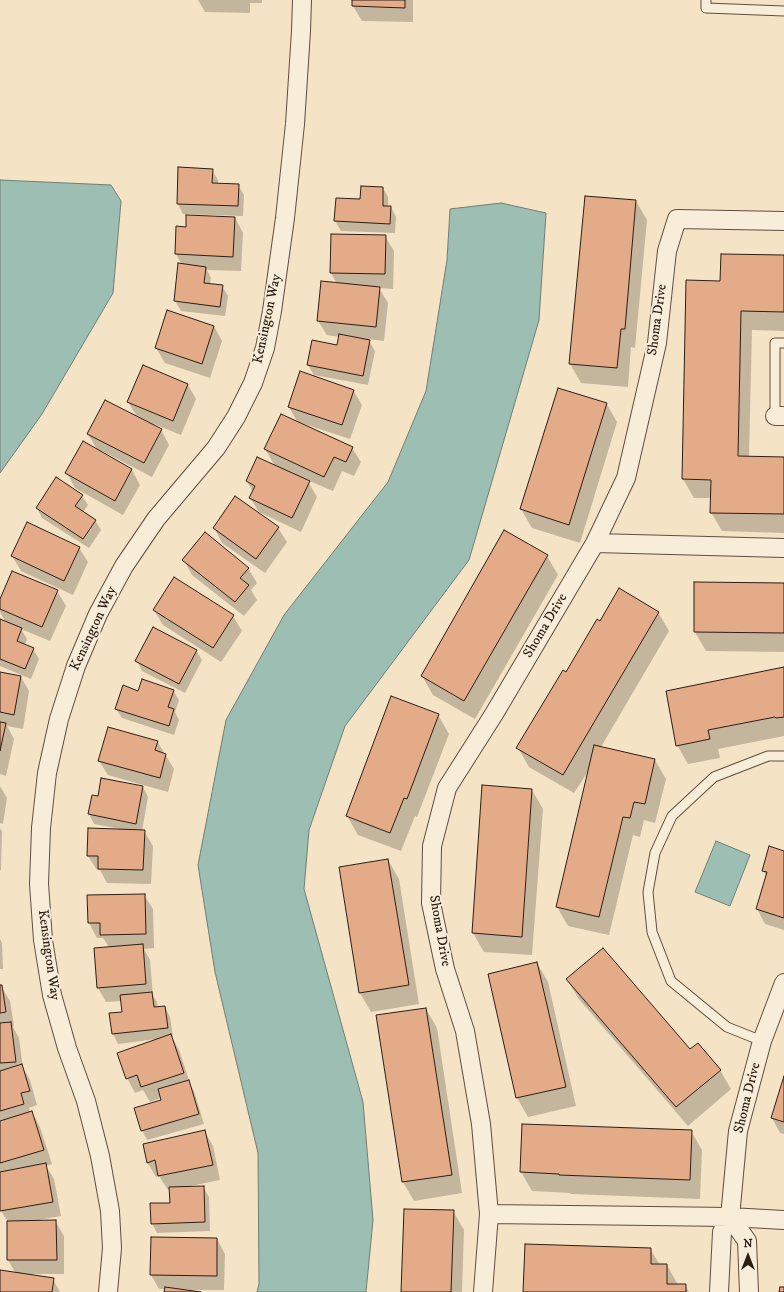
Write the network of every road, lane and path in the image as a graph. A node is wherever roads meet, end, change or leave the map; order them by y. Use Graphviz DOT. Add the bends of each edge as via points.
graph roads {
  1 [pos="302,0"];
  2 [pos="706,0"];
  3 [pos="784,11"];
  4 [pos="784,221"];
  5 [pos="784,344"];
  6 [pos="779,416"];
  7 [pos="595,543"];
  8 [pos="784,548"];
  9 [pos="784,756"];
  10 [pos="784,983"];
  11 [pos="762,1040"];
  12 [pos="488,1214"];
  13 [pos="730,1217"];
  14 [pos="784,1220"];
  15 [pos="108,1292"];
  16 [pos="483,1292"];
  17 [pos="719,1292"];
  18 [pos="749,1292"];
  1 -- 15 [label="street, Kensington Way" via="295,124 285,218 265,348 253,383 236,417 216,448 156,519 124,566 98,614 66,696 47,773 41,828 39,884 43,940 52,995 86,1101 100,1156 110,1211 112,1248"];
  2 -- 3 [label="lane" via="706,8"];
  4 -- 7 [label="street, Shoma Drive" via="677,219 667,251 657,343 626,478"];
  5 -- 6 [label="lane" via="775,343"];
  7 -- 8 [label="street"];
  7 -- 12 [label="street, Shoma Drive" via="447,788 432,846 431,903 445,969 465,1031 482,1124"];
  9 -- 11 [label="lane" via="768,756 714,777 672,816 655,853 648,892 652,932 671,981 727,1027"];
  10 -- 11 [label="street, Shoma Drive"];
  11 -- 13 [label="street, Shoma Drive" via="738,1131"];
  12 -- 13 [label="street"];
  12 -- 16 [label="street, Shoma Drive"];
  13 -- 14 [label="street"];
  13 -- 17 [label="street, Shoma Drive" via="722,1232"];
  13 -- 18 [label="street" via="747,1242"];
}
